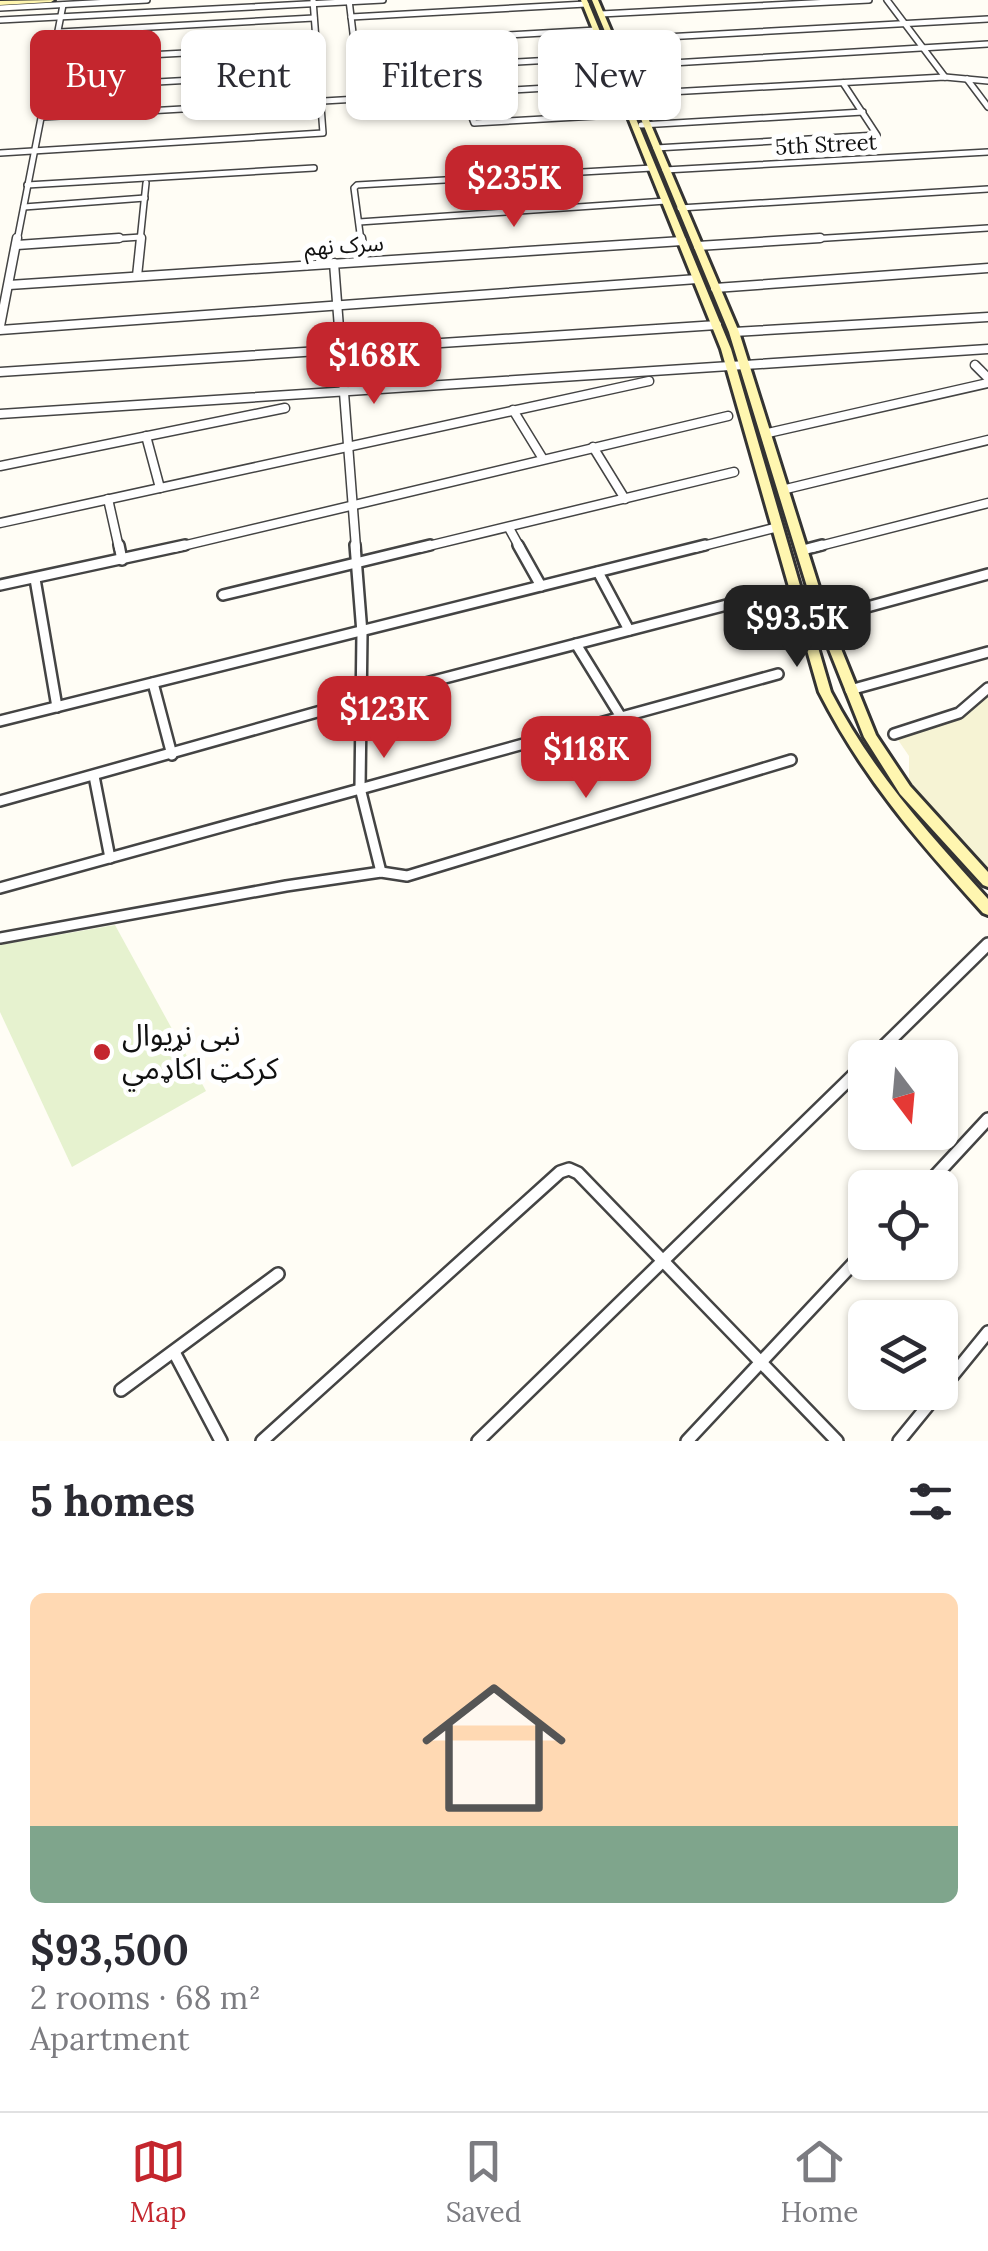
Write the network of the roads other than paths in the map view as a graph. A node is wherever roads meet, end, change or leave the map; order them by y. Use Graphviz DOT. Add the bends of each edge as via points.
graph roads {
  1 [pos="51,0"];
  2 [pos="147,0"];
  3 [pos="383,0"];
  4 [pos="869,0"];
  5 [pos="887,0"];
  6 [pos="349,1"];
  7 [pos="588,1"];
  8 [pos="313,2"];
  9 [pos="0,3"];
  10 [pos="64,5"];
  11 [pos="601,14"];
  12 [pos="64,16"];
  13 [pos="351,16"];
  14 [pos="314,18"];
  15 [pos="988,19"];
  16 [pos="0,20"];
  17 [pos="905,24"];
  18 [pos="60,30"];
  19 [pos="96,30"];
  20 [pos="315,30"];
  21 [pos="352,30"];
  22 [pos="596,30"];
  23 [pos="607,30"];
  24 [pos="681,36"];
  25 [pos="988,44"];
  26 [pos="923,48"];
  27 [pos="681,62"];
  28 [pos="945,78"];
  29 [pos="967,79"];
  30 [pos="988,81"];
  31 [pos="842,83"];
  32 [pos="681,91"];
  33 [pos="988,107"];
  34 [pos="863,112"];
  35 [pos="42,120"];
  36 [pos="322,120"];
  37 [pos="473,120"];
  38 [pos="538,120"];
  39 [pos="632,120"];
  40 [pos="645,120"];
  41 [pos="647,125"];
  42 [pos="635,126"];
  43 [pos="656,148"];
  44 [pos="35,150"];
  45 [pos="988,152"];
  46 [pos="0,153"];
  47 [pos="314,168"];
  48 [pos="652,168"];
  49 [pos="665,170"];
  50 [pos="146,183"];
  51 [pos="27,185"];
  52 [pos="988,189"];
  53 [pos="145,198"];
  54 [pos="666,201"];
  55 [pos="24,207"];
  56 [pos="680,208"];
  57 [pos="359,222"];
  58 [pos="988,228"];
  59 [pos="141,237"];
  60 [pos="682,241"];
  61 [pos="17,245"];
  62 [pos="698,246"];
  63 [pos="364,261"];
  64 [pos="334,263"];
  65 [pos="988,268"];
  66 [pos="138,276"];
  67 [pos="697,279"];
  68 [pos="9,285"];
  69 [pos="715,288"];
  70 [pos="336,305"];
  71 [pos="988,317"];
  72 [pos="717,325"];
  73 [pos="0,328"];
  74 [pos="734,332"];
  75 [pos="988,349"];
  76 [pos="339,350"];
  77 [pos="739,365"];
  78 [pos="975,365"];
  79 [pos="0,372"];
  80 [pos="988,380"];
  81 [pos="649,381"];
  82 [pos="342,390"];
  83 [pos="285,408"];
  84 [pos="513,410"];
  85 [pos="0,414"];
  86 [pos="728,416"];
  87 [pos="768,434"];
  88 [pos="146,436"];
  89 [pos="988,440"];
  90 [pos="346,448"];
  91 [pos="594,448"];
  92 [pos="543,459"];
  93 [pos="0,466"];
  94 [pos="734,472"];
  95 [pos="160,488"];
  96 [pos="786,490"];
  97 [pos="625,498"];
  98 [pos="108,499"];
  99 [pos="988,503"];
  100 [pos="351,504"];
  101 [pos="0,523"];
  102 [pos="778,527"];
  103 [pos="509,528"];
  104 [pos="803,550"];
  105 [pos="122,560"];
  106 [pos="356,565"];
  107 [pos="598,572"];
  108 [pos="988,574"];
  109 [pos="35,579"];
  110 [pos="0,585"];
  111 [pos="542,586"];
  112 [pos="774,593"];
  113 [pos="223,595"];
  114 [pos="824,619"];
  115 [pos="629,630"];
  116 [pos="362,633"];
  117 [pos="576,644"];
  118 [pos="988,652"];
  119 [pos="778,674"];
  120 [pos="153,683"];
  121 [pos="988,688"];
  122 [pos="850,690"];
  123 [pos="360,700"];
  124 [pos="57,707"];
  125 [pos="620,717"];
  126 [pos="0,722"];
  127 [pos="894,734"];
  128 [pos="172,756"];
  129 [pos="790,760"];
  130 [pos="94,776"];
  131 [pos="360,788"];
  132 [pos="0,800"];
  133 [pos="110,858"];
  134 [pos="381,872"];
  135 [pos="988,881"];
  136 [pos="0,888"];
  137 [pos="988,909"];
  138 [pos="0,938"];
  139 [pos="988,944"];
  140 [pos="890,1040"];
  141 [pos="848,1081"];
  142 [pos="988,1119"];
  143 [pos="941,1170"];
  144 [pos="665,1260"];
  145 [pos="848,1269"];
  146 [pos="278,1274"];
  147 [pos="988,1332"];
  148 [pos="174,1352"];
  149 [pos="762,1360"];
  150 [pos="958,1369"];
  151 [pos="121,1390"];
  152 [pos="924,1410"];
  153 [pos="221,1441"];
  154 [pos="262,1441"];
  155 [pos="478,1441"];
  156 [pos="687,1441"];
  157 [pos="837,1441"];
  158 [pos="899,1441"];
  1 -- 9 [label="street"];
  2 -- 10 [label="street"];
  3 -- 6 [label="street"];
  4 -- 11 [label="street"];
  5 -- 17 [label="street"];
  6 -- 8 [label="street"];
  6 -- 13 [label="street"];
  7 -- 11 [label="street"];
  7 -- 13 [label="street"];
  7 -- 22 [label="street"];
  8 -- 12 [label="street"];
  8 -- 14 [label="street"];
  9 -- 10 [label="street"];
  10 -- 12 [label="street"];
  11 -- 23 [label="street"];
  12 -- 16 [label="street"];
  12 -- 18 [label="street"];
  13 -- 21 [label="street"];
  14 -- 19 [label="street"];
  14 -- 20 [label="street"];
  15 -- 17 [label="street"];
  17 -- 24 [label="street"];
  17 -- 26 [label="street"];
  25 -- 26 [label="street"];
  26 -- 27 [label="street"];
  26 -- 28 [label="street"];
  28 -- 29 [label="street"];
  28 -- 31 [label="street"];
  29 -- 30 [label="street"];
  29 -- 33 [label="street"];
  31 -- 32 [label="street"];
  31 -- 34 [label="street"];
  34 -- 41 [label="street"];
  34 -- 43 [label="street" via="877,134"];
  35 -- 44 [label="street"];
  36 -- 44 [label="street" via="322,134"];
  37 -- 38 [label="street"];
  39 -- 42 [label="street"];
  40 -- 41 [label="street"];
  41 -- 42 [label="street"];
  41 -- 43 [label="street"];
  42 -- 48 [label="street"];
  43 -- 49 [label="street"];
  44 -- 46 [label="street"];
  44 -- 51 [label="street"];
  45 -- 49 [label="street, 5th Street"];
  47 -- 51 [label="street"];
  48 -- 54 [label="street"];
  48 -- 57 [label="street" via="357,185"];
  49 -- 56 [label="street"];
  50 -- 53 [label="street"];
  51 -- 55 [label="street"];
  52 -- 56 [label="street"];
  53 -- 55 [label="street"];
  53 -- 59 [label="street"];
  54 -- 57 [label="street"];
  54 -- 60 [label="street"];
  55 -- 61 [label="street"];
  56 -- 62 [label="street"];
  57 -- 63 [label="street"];
  58 -- 62 [label="street"];
  59 -- 61 [label="street"];
  59 -- 66 [label="street"];
  60 -- 63 [label="street, سرک نهم"];
  60 -- 67 [label="street"];
  61 -- 68 [label="street"];
  62 -- 69 [label="street"];
  63 -- 64 [label="street, سرک نهم"];
  64 -- 66 [label="street, سرک نهم"];
  64 -- 70 [label="street"];
  65 -- 69 [label="street"];
  66 -- 68 [label="street, سرک نهم"];
  67 -- 70 [label="street"];
  67 -- 72 [label="street"];
  68 -- 73 [label="street"];
  69 -- 74 [label="street"];
  70 -- 73 [label="street"];
  70 -- 76 [label="street"];
  71 -- 74 [label="street"];
  72 -- 76 [label="street"];
  72 -- 77 [label="street"];
  74 -- 77 [label="street"];
  75 -- 77 [label="street"];
  76 -- 79 [label="street"];
  76 -- 82 [label="street"];
  77 -- 82 [label="street"];
  77 -- 87 [label="street"];
  77 -- 102 [label="street"];
  78 -- 80 [label="street"];
  80 -- 87 [label="street"];
  81 -- 84 [label="street"];
  82 -- 85 [label="street"];
  82 -- 90 [label="street"];
  83 -- 88 [label="street"];
  84 -- 90 [label="street"];
  84 -- 92 [label="street"];
  86 -- 91 [label="street"];
  87 -- 96 [label="street"];
  88 -- 93 [label="street"];
  88 -- 95 [label="street"];
  89 -- 96 [label="street"];
  90 -- 95 [label="street"];
  90 -- 100 [label="street"];
  91 -- 92 [label="street"];
  91 -- 97 [label="street"];
  92 -- 100 [label="street"];
  94 -- 97 [label="street"];
  95 -- 98 [label="street"];
  96 -- 104 [label="street"];
  97 -- 103 [label="street"];
  98 -- 101 [label="street"];
  98 -- 105 [label="street"];
  99 -- 104 [label="street"];
  100 -- 105 [label="street"];
  100 -- 106 [label="street"];
  102 -- 107 [label="street"];
  102 -- 137 [label="street" via="825,692 850,744 892,803"];
  103 -- 106 [label="street"];
  103 -- 111 [label="street"];
  104 -- 114 [label="street"];
  105 -- 109 [label="street"];
  106 -- 113 [label="street"];
  106 -- 116 [label="street"];
  107 -- 111 [label="street"];
  107 -- 115 [label="street"];
  108 -- 114 [label="street"];
  109 -- 110 [label="street"];
  109 -- 124 [label="street"];
  111 -- 116 [label="street"];
  112 -- 115 [label="street"];
  114 -- 122 [label="street"];
  115 -- 117 [label="street"];
  116 -- 120 [label="street"];
  116 -- 123 [label="street"];
  117 -- 123 [label="street"];
  117 -- 125 [label="street"];
  118 -- 122 [label="street"];
  119 -- 125 [label="street"];
  120 -- 124 [label="street"];
  120 -- 128 [label="street"];
  121 -- 127 [label="street" via="959,712"];
  122 -- 135 [label="street" via="905,790"];
  123 -- 128 [label="street"];
  123 -- 131 [label="street"];
  124 -- 126 [label="street"];
  125 -- 131 [label="street"];
  128 -- 130 [label="street"];
  129 -- 134 [label="street" via="408,876"];
  130 -- 132 [label="street"];
  130 -- 133 [label="street"];
  131 -- 133 [label="street"];
  131 -- 134 [label="street"];
  133 -- 136 [label="street"];
  134 -- 138 [label="street"];
  139 -- 140 [label="street"];
  141 -- 144 [label="street"];
  142 -- 143 [label="street"];
  144 -- 149 [label="street"];
  144 -- 154 [label="street" via="578,1173 560,1172"];
  144 -- 155 [label="street"];
  145 -- 149 [label="street"];
  146 -- 148 [label="street"];
  147 -- 150 [label="street"];
  148 -- 151 [label="street"];
  148 -- 153 [label="street"];
  149 -- 156 [label="street"];
  149 -- 157 [label="street"];
  152 -- 158 [label="street"];
}
